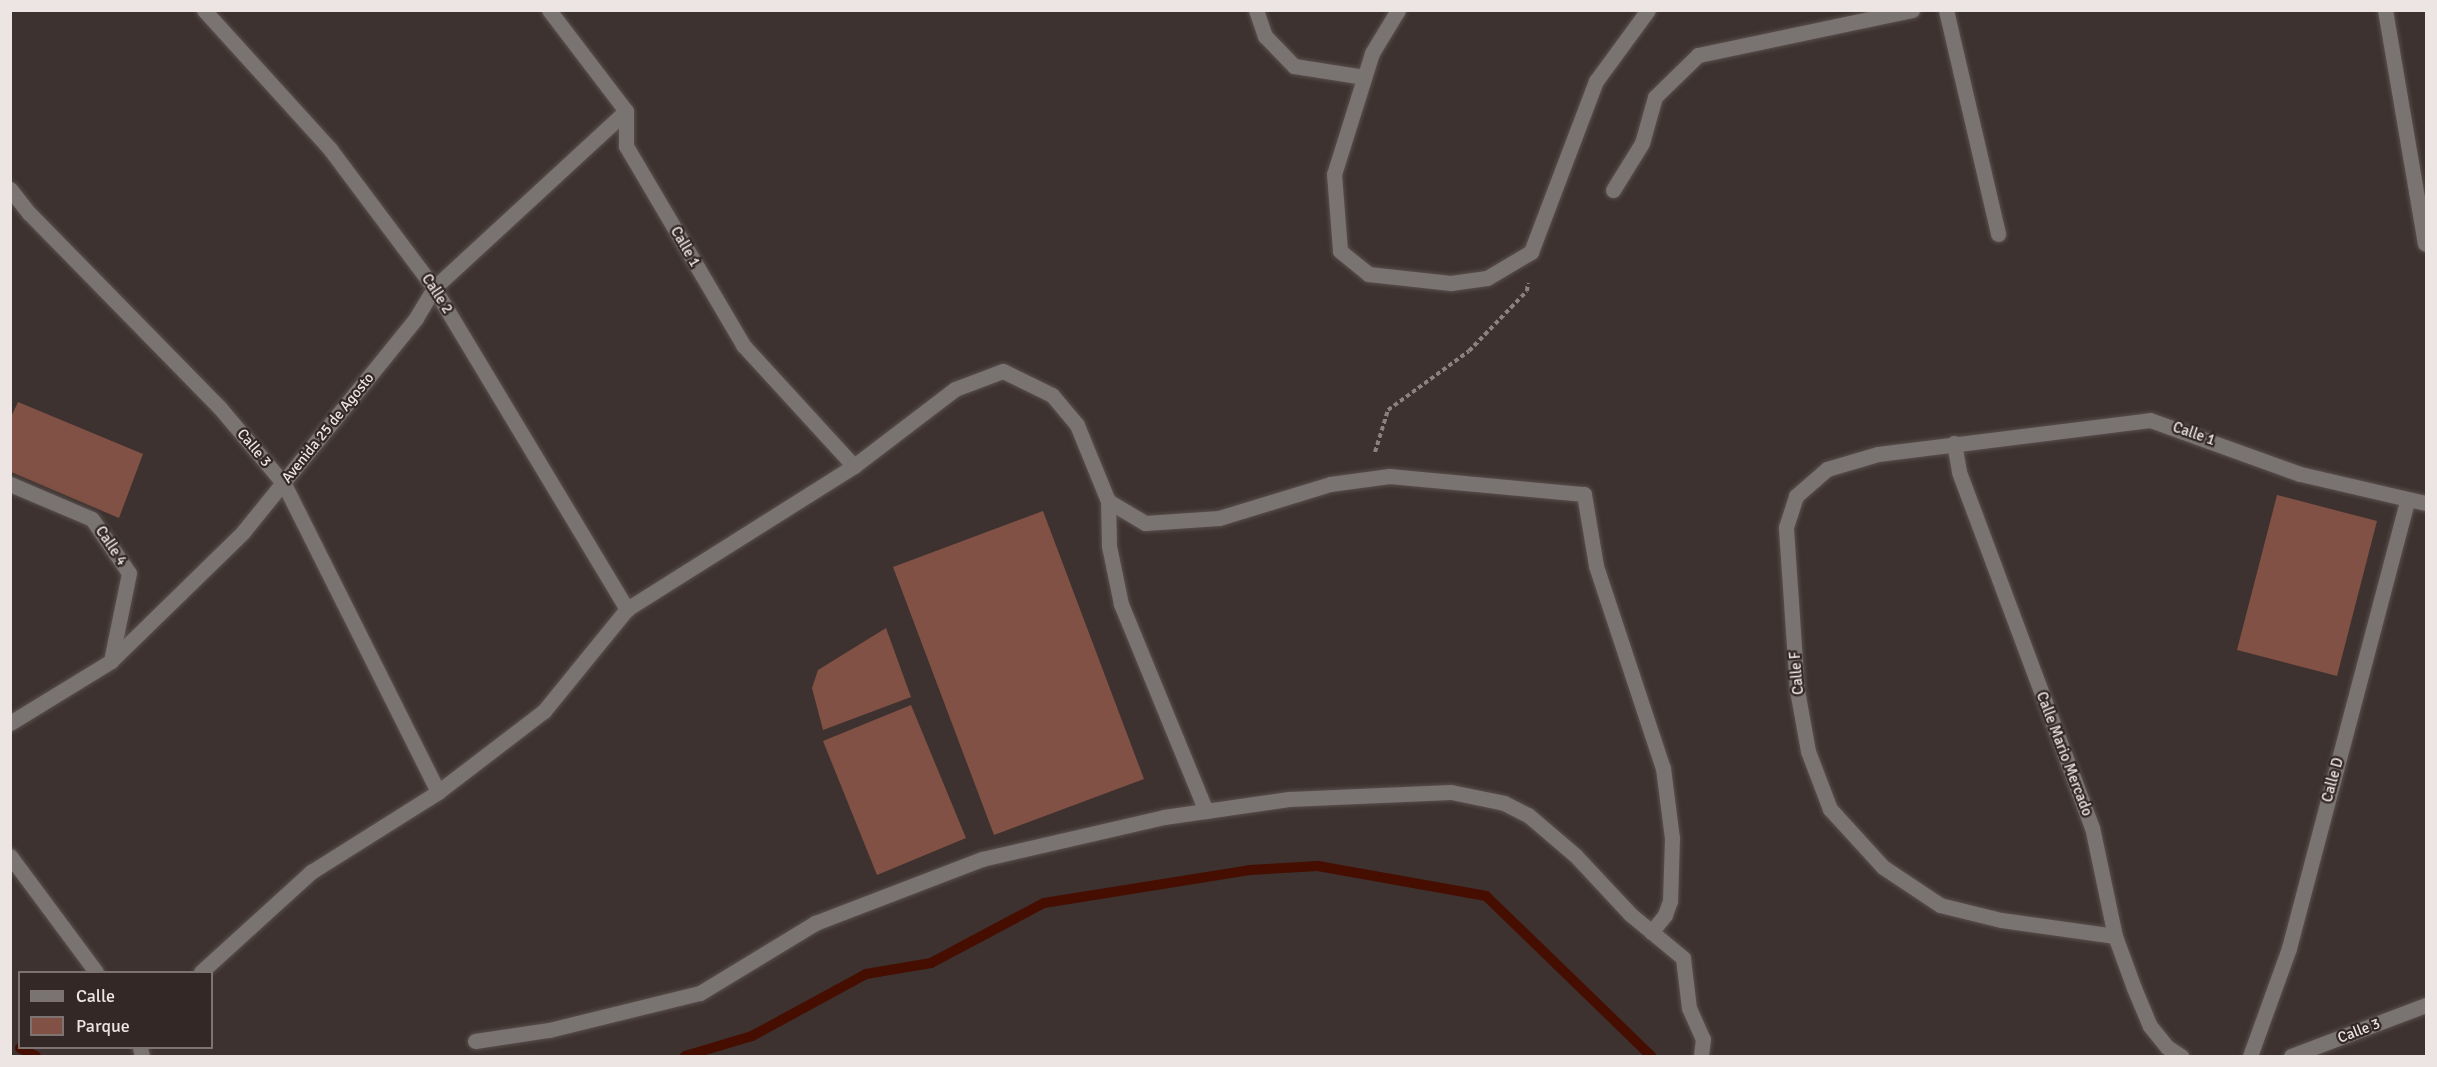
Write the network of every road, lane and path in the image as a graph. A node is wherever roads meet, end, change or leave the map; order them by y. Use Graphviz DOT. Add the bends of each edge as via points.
graph roads {
  1 [pos="204,10"];
  2 [pos="549,10"];
  3 [pos="1256,10"];
  4 [pos="1398,10"];
  5 [pos="1648,10"];
  6 [pos="1912,10"];
  7 [pos="1946,10"];
  8 [pos="2385,10"];
  9 [pos="1364,77"];
  10 [pos="626,111"];
  11 [pos="10,189"];
  12 [pos="1613,190"];
  13 [pos="1998,234"];
  14 [pos="2425,244"];
  15 [pos="1531,252"];
  16 [pos="434,288"];
  17 [pos="1954,443"];
  18 [pos="855,466"];
  19 [pos="1366,480"];
  20 [pos="10,484"];
  21 [pos="284,484"];
  22 [pos="1108,501"];
  23 [pos="2407,501"];
  24 [pos="2427,503"];
  25 [pos="627,609"];
  26 [pos="111,661"];
  27 [pos="10,723"];
  28 [pos="438,792"];
  29 [pos="1206,811"];
  30 [pos="10,856"];
  31 [pos="1652,932"];
  32 [pos="2115,936"];
  33 [pos="95,971"];
  34 [pos="202,971"];
  35 [pos="2427,1005"];
  36 [pos="475,1041"];
  37 [pos="1701,1056"];
  38 [pos="2181,1056"];
  39 [pos="2250,1056"];
  40 [pos="2291,1056"];
  1 -- 16 [label="street, Calle 2" via="330,149"];
  2 -- 10 [label="street"];
  3 -- 9 [label="street" via="1265,36 1294,66"];
  4 -- 9 [label="street" via="1372,53"];
  5 -- 15 [label="street" via="1596,81"];
  6 -- 12 [label="street" via="1698,56 1655,97 1642,143"];
  7 -- 13 [label="street"];
  8 -- 14 [label="street"];
  9 -- 15 [label="street" via="1334,174 1340,251 1368,274 1451,283 1487,278"];
  10 -- 16 [label="street, Avenida 25 de Agosto"];
  10 -- 18 [label="street, Calle 1" via="626,146 743,345"];
  11 -- 21 [label="street, Calle 3" via="220,408"];
  15 -- 19 [label="path" via="1527,291 1469,351 1388,410"];
  16 -- 21 [label="street, Avenida 25 de Agosto" via="416,318"];
  16 -- 25 [label="street, Calle 2"];
  17 -- 23 [label="street, Calle 1" via="2150,420 2300,474"];
  17 -- 32 [label="street, Calle Mario Mercado" via="1959,472 2092,827"];
  17 -- 32 [label="street, Calle F" via="1878,454 1827,469 1796,496 1786,527 1797,690 1808,751 1830,809 1883,867 1940,905 2001,920"];
  18 -- 22 [label="street" via="955,389 1003,371 1052,395 1077,425"];
  18 -- 25 [label="street"];
  19 -- 22 [label="street" via="1309,489 1218,518 1145,523"];
  19 -- 31 [label="street" via="1418,477 1584,494 1596,566 1663,768 1672,838 1670,901"];
  20 -- 26 [label="street, Calle 4" via="92,519 129,573"];
  21 -- 26 [label="street, Avenida 25 de Agosto" via="243,532"];
  21 -- 28 [label="street, Calle 3"];
  22 -- 29 [label="street" via="1109,546 1121,604"];
  23 -- 24 [label="street, Calle 1"];
  23 -- 39 [label="street, Calle D" via="2289,948"];
  25 -- 28 [label="street" via="544,711"];
  26 -- 27 [label="street, Avenida 25 de Agosto"];
  28 -- 34 [label="street" via="310,872"];
  29 -- 31 [label="street" via="1289,799 1424,792 1477,795 1528,815 1575,855"];
  29 -- 36 [label="street" via="982,859 815,923 700,993 549,1030"];
  30 -- 33 [label="street"];
  31 -- 37 [label="street" via="1683,958 1689,1008 1703,1039"];
  32 -- 38 [label="street, Calle Mario Mercado" via="2150,1026 2167,1047"];
  35 -- 40 [label="street, Calle 3"];
}
